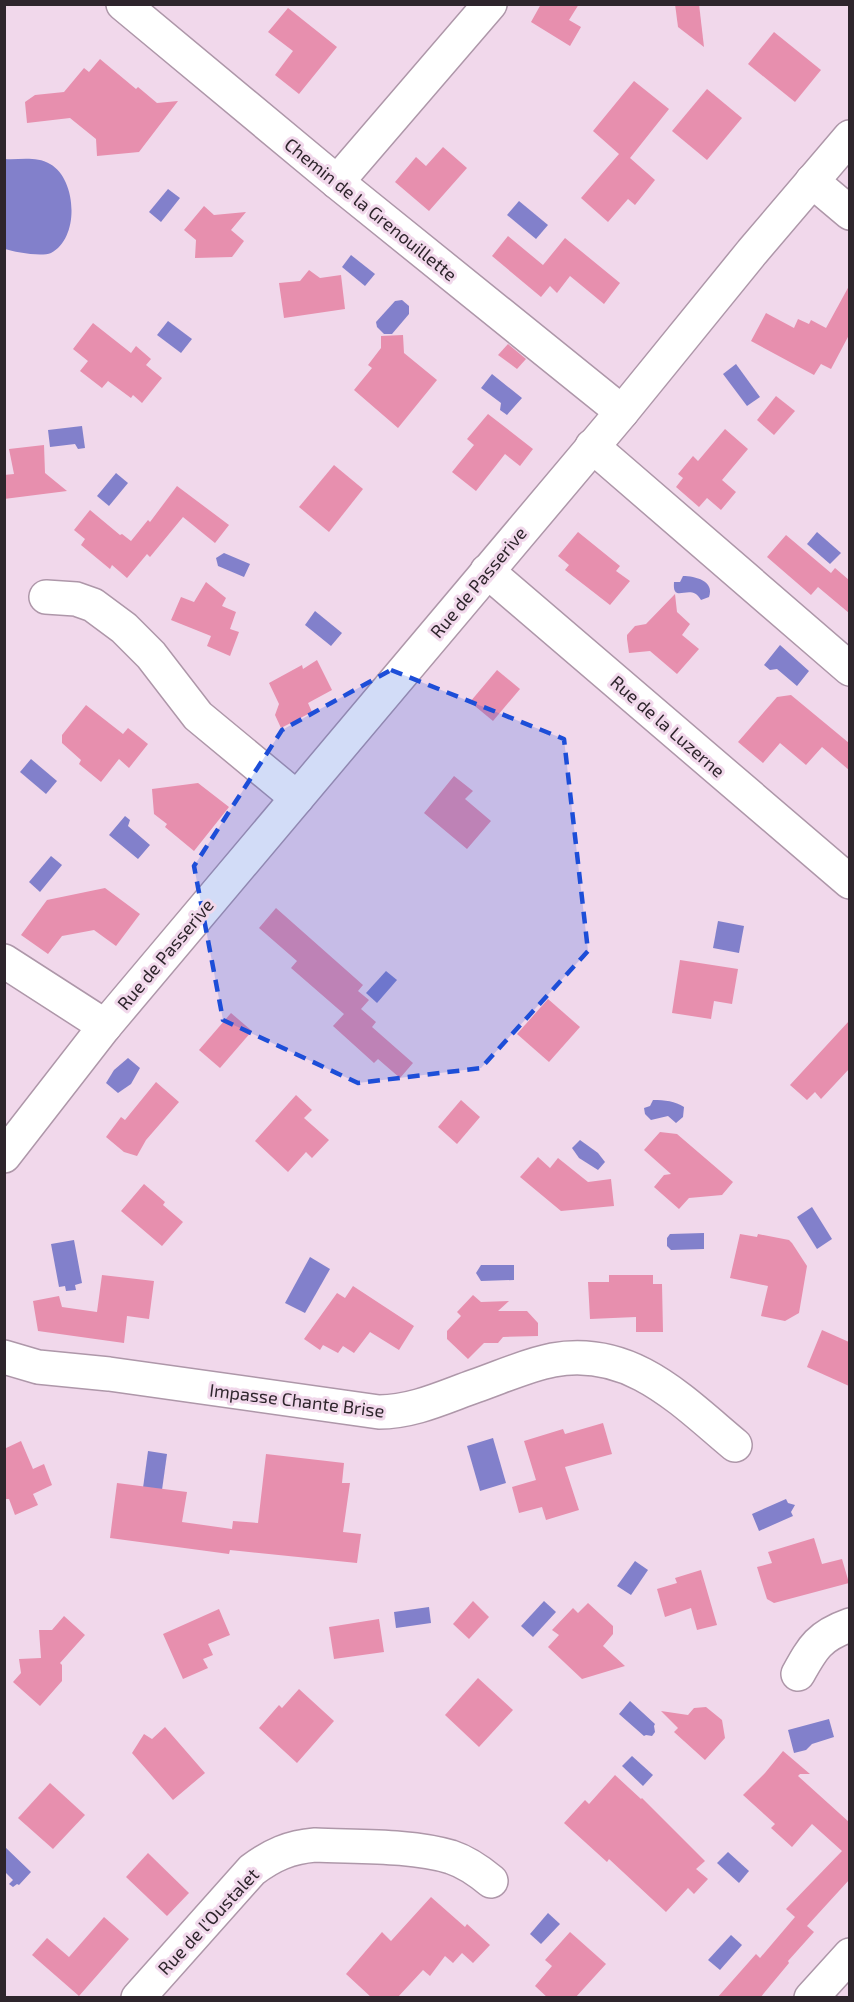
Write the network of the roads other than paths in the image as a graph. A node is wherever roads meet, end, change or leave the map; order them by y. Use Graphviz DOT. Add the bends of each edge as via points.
graph roads {
  1 [pos="123,4"];
  2 [pos="490,4"];
  3 [pos="849,137"];
  4 [pos="812,181"];
  5 [pos="337,182"];
  6 [pos="849,213"];
  7 [pos="622,412"];
  8 [pos="592,446"];
  9 [pos="487,571"];
  10 [pos="46,597"];
  11 [pos="849,669"];
  12 [pos="297,798"];
  13 [pos="849,882"];
  14 [pos="4,961"];
  15 [pos="105,1026"];
  16 [pos="4,1156"];
  17 [pos="4,1357"];
  18 [pos="735,1445"];
  19 [pos="849,1625"];
  20 [pos="798,1674"];
  21 [pos="491,1881"];
  22 [pos="849,1955"];
  23 [pos="138,1998"];
  24 [pos="811,1998"];
  1 -- 5 [label="street, Chemin de la Grenouillette"];
  2 -- 5 [label="street"];
  3 -- 4 [label="street, Rue de Passerive"];
  4 -- 6 [label="street"];
  4 -- 7 [label="street, Rue de Passerive"];
  5 -- 7 [label="street, Chemin de la Grenouillette"];
  7 -- 8 [label="street, Rue de Passerive"];
  8 -- 9 [label="street, Rue de Passerive"];
  8 -- 11 [label="street"];
  9 -- 12 [label="street, Rue de Passerive"];
  9 -- 13 [label="street, Rue de la Luzerne"];
  10 -- 12 [label="street" via="76,599 93,605 124,628 151,655 198,716"];
  12 -- 15 [label="street, Rue de Passerive"];
  14 -- 15 [label="street, Rue de Passerive"];
  15 -- 16 [label="street, Rue de Passerive"];
  17 -- 18 [label="street, Impasse Chante Brise" via="38,1367 379,1412 421,1406 552,1360 603,1359 652,1379"];
  19 -- 20 [label="street" via="818,1641"];
  21 -- 23 [label="street, Rue de l'Oustalet" via="453,1857 427,1851 297,1846 252,1870"];
  22 -- 24 [label="street"];
}
